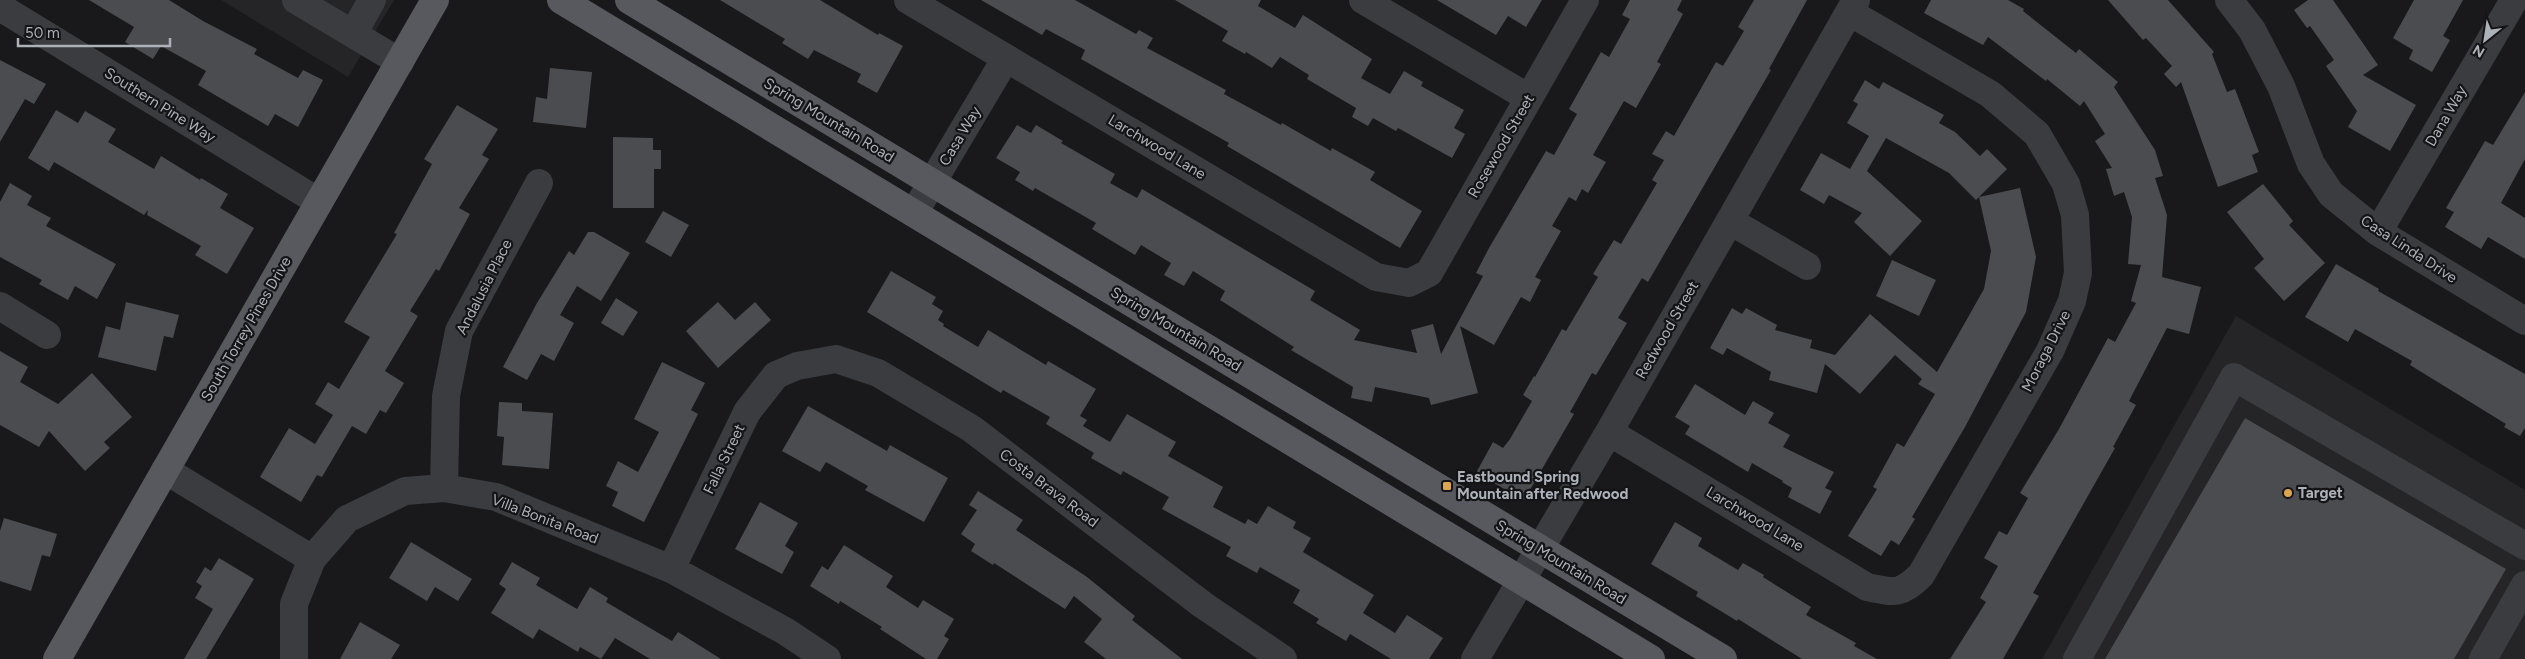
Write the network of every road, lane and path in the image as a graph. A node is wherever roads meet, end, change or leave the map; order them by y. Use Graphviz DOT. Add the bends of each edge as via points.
graph roads {
  1 [pos="296,0"];
  2 [pos="372,0"];
  3 [pos="435,0"];
  4 [pos="561,0"];
  5 [pos="629,0"];
  6 [pos="908,0"];
  7 [pos="1363,0"];
  8 [pos="1585,0"];
  9 [pos="2229,0"];
  10 [pos="2514,0"];
  11 [pos="1853,6"];
  12 [pos="0,7"];
  13 [pos="353,34"];
  14 [pos="1006,58"];
  15 [pos="400,62"];
  16 [pos="1529,98"];
  17 [pos="538,183"];
  18 [pos="933,183"];
  19 [pos="319,202"];
  20 [pos="914,214"];
  21 [pos="1730,221"];
  22 [pos="2378,232"];
  23 [pos="1807,266"];
  24 [pos="1409,283"];
  25 [pos="0,306"];
  26 [pos="2525,321"];
  27 [pos="47,335"];
  28 [pos="797,366"];
  29 [pos="1609,432"];
  30 [pos="165,470"];
  31 [pos="444,488"];
  32 [pos="2525,546"];
  33 [pos="1540,549"];
  34 [pos="312,559"];
  35 [pos="671,569"];
  36 [pos="1521,580"];
  37 [pos="1906,590"];
  38 [pos="2521,599"];
  39 [pos="2485,658"];
  40 [pos="57,659"];
  41 [pos="294,659"];
  42 [pos="827,659"];
  43 [pos="1283,659"];
  44 [pos="1475,659"];
  45 [pos="1651,659"];
  46 [pos="1723,659"];
  47 [pos="2077,659"];
  1 -- 13 [label="street"];
  2 -- 13 [label="street"];
  3 -- 15 [label="main road, South Torrey Pines Drive"];
  4 -- 20 [label="main road"];
  5 -- 18 [label="main road, Spring Mountain Road"];
  6 -- 14 [label="street, Larchwood Lane"];
  7 -- 16 [label="street"];
  8 -- 16 [label="street, Rosewood Street"];
  9 -- 22 [label="street, Casa Linda Drive" via="2252,30 2280,86 2311,164 2331,194"];
  10 -- 22 [label="street, Dana Way"];
  11 -- 21 [label="street, Redwood Street"];
  11 -- 37 [label="street, Moraga Drive" via="1990,94 2037,134 2066,184 2075,215 2078,273 2072,301 2050,351 1921,575"];
  12 -- 19 [label="street, Southern Pine Way"];
  13 -- 15 [label="street"];
  14 -- 18 [label="street, Casa Way"];
  14 -- 24 [label="street, Larchwood Lane" via="1376,277"];
  15 -- 19 [label="main road, South Torrey Pines Drive"];
  16 -- 24 [label="street, Rosewood Street" via="1429,273"];
  17 -- 31 [label="street, Andalusia Place" via="460,331 446,396"];
  18 -- 20 [label="street, Casa Way"];
  18 -- 33 [label="main road, Spring Mountain Road"];
  19 -- 30 [label="main road, South Torrey Pines Drive"];
  20 -- 36 [label="main road"];
  21 -- 23 [label="street"];
  21 -- 29 [label="street, Redwood Street"];
  22 -- 26 [label="street, Casa Linda Drive"];
  25 -- 27 [label="street"];
  28 -- 35 [label="street, Falla Street" via="776,376 747,412"];
  28 -- 43 [label="street, Costa Brava Road" via="836,359 878,373 972,430 1202,604"];
  29 -- 33 [label="street, Redwood Street"];
  29 -- 37 [label="street, Larchwood Lane" via="1867,587 1889,592"];
  30 -- 34 [label="street"];
  30 -- 40 [label="main road, South Torrey Pines Drive"];
  31 -- 34 [label="street, Villa Bonita Road" via="405,491 347,519"];
  31 -- 35 [label="street, Villa Bonita Road" via="496,498"];
  32 -- 47 [label="street" via="2234,377"];
  33 -- 36 [label="street, Redwood Street"];
  33 -- 46 [label="main road, Spring Mountain Road"];
  34 -- 41 [label="street, Villa Bonita Road" via="294,604"];
  35 -- 42 [label="street, Villa Bonita Road" via="785,631"];
  36 -- 44 [label="street, Redwood Street"];
  36 -- 45 [label="main road"];
  38 -- 39 [label="street"];
}
